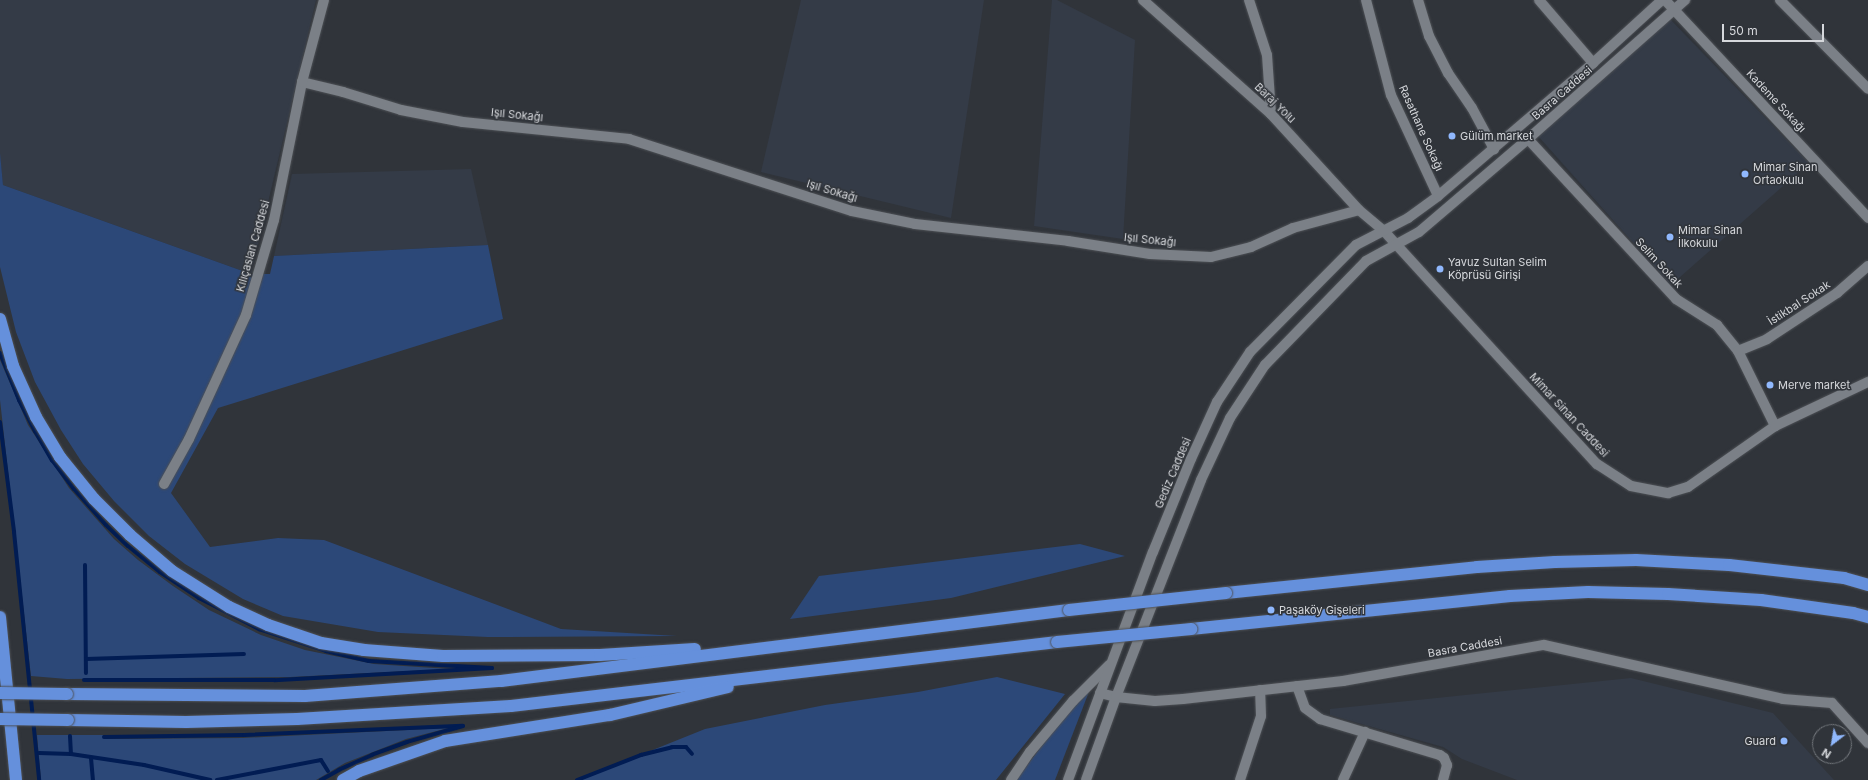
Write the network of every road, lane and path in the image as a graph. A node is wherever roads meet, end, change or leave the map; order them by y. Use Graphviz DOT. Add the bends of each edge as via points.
graph roads {
  1 [pos="324,0"];
  2 [pos="1143,0"];
  3 [pos="1249,0"];
  4 [pos="1366,0"];
  5 [pos="1418,0"];
  6 [pos="1539,0"];
  7 [pos="1662,0"];
  8 [pos="1666,0"];
  9 [pos="1685,0"];
  10 [pos="1780,0"];
  11 [pos="1675,10"];
  12 [pos="1593,63"];
  13 [pos="302,82"];
  14 [pos="1868,89"];
  15 [pos="1271,114"];
  16 [pos="1528,139"];
  17 [pos="1494,149"];
  18 [pos="1438,196"];
  19 [pos="1359,210"];
  20 [pos="1868,218"];
  21 [pos="1384,230"];
  22 [pos="1396,246"];
  23 [pos="1868,266"];
  24 [pos="0,319"];
  25 [pos="1738,351"];
  26 [pos="1868,382"];
  27 [pos="1775,426"];
  28 [pos="164,484"];
  29 [pos="1868,585"];
  30 [pos="0,617"];
  31 [pos="1868,617"];
  32 [pos="828,640"];
  33 [pos="1113,660"];
  34 [pos="784,674"];
  35 [pos="1297,686"];
  36 [pos="1260,690"];
  37 [pos="0,693"];
  38 [pos="1100,693"];
  39 [pos="1116,697"];
  40 [pos="0,719"];
  41 [pos="1365,732"];
  42 [pos="1868,743"];
  43 [pos="16,780"];
  44 [pos="343,780"];
  45 [pos="1011,780"];
  46 [pos="1068,780"];
  47 [pos="1086,780"];
  48 [pos="1240,780"];
  49 [pos="1343,780"];
  50 [pos="1443,780"];
  1 -- 13 [label="street, Kılıçaslan Caddesi"];
  2 -- 15 [label="street, Baraj Yolu"];
  3 -- 15 [label="street" via="1267,55"];
  4 -- 18 [label="street, Rasathane Sokağı" via="1391,95"];
  5 -- 17 [label="street" via="1429,36"];
  6 -- 12 [label="street"];
  7 -- 12 [label="street, Basra Caddesi"];
  8 -- 11 [label="street, Kademe Sokağı"];
  9 -- 11 [label="street, Basra Caddesi"];
  10 -- 14 [label="street"];
  11 -- 16 [label="street, Basra Caddesi"];
  11 -- 20 [label="street, Kademe Sokağı"];
  12 -- 17 [label="street, Basra Caddesi"];
  13 -- 19 [label="street, Işıl Sokağı" via="401,110 463,122 629,138 852,210 915,224 1068,241 1150,254 1211,257 1252,247 1293,228"];
  13 -- 28 [label="street, Kılıçaslan Caddesi" via="274,220 246,315 189,439"];
  15 -- 19 [label="street, Baraj Yolu"];
  16 -- 22 [label="street, Basra Caddesi" via="1419,232"];
  16 -- 25 [label="street, Selim Sokak" via="1676,299 1717,325"];
  17 -- 18 [label="street, Basra Caddesi"];
  18 -- 21 [label="street, Basra Caddesi" via="1408,218"];
  19 -- 21 [label="street, Baraj Yolu"];
  21 -- 22 [label="street, Mimar Sinan Caddesi"];
  21 -- 33 [label="street, Gediz Caddesi" via="1356,245 1250,352 1217,402 1153,552"];
  22 -- 27 [label="street, Mimar Sinan Caddesi" via="1597,464 1631,486 1668,492 1688,487"];
  22 -- 39 [label="street" via="1366,261 1305,322 1265,364 1230,418 1201,480"];
  23 -- 25 [label="street, İstikbal Sokak" via="1837,293 1767,339"];
  24 -- 32 [label="highway" via="13,366 36,417 60,457 94,499 130,535 172,571 229,607 268,625 321,643 364,650 443,656 600,655"];
  25 -- 27 [label="street, Selim Sokak"];
  26 -- 27 [label="street, Mimar Sinan Caddesi"];
  29 -- 32 [label="highway, bridge" via="1844,578 1729,565 1636,560 1555,562 1477,567 1226,593"];
  30 -- 43 [label="highway"];
  31 -- 34 [label="highway, bridge" via="1762,600 1668,594 1588,592 1510,596 1057,642"];
  32 -- 37 [label="highway, bridge" via="501,681 305,696"];
  33 -- 38 [label="street, Gediz Caddesi"];
  33 -- 45 [label="street" via="1068,707 1030,752"];
  34 -- 40 [label="highway, bridge" via="511,706 186,722"];
  34 -- 44 [label="highway" via="610,715 445,742 359,771"];
  35 -- 36 [label="street, Basra Caddesi"];
  35 -- 41 [label="street" via="1302,704 1314,716"];
  35 -- 42 [label="street, Basra Caddesi" via="1343,681 1544,645 1783,699 1832,703"];
  36 -- 39 [label="street, Basra Caddesi" via="1155,701"];
  36 -- 48 [label="street" via="1261,716"];
  38 -- 39 [label="street, Basra Caddesi"];
  38 -- 46 [label="street, Gediz Caddesi"];
  39 -- 47 [label="street"];
  41 -- 49 [label="street"];
  41 -- 50 [label="street" via="1440,755 1447,766"];
}
